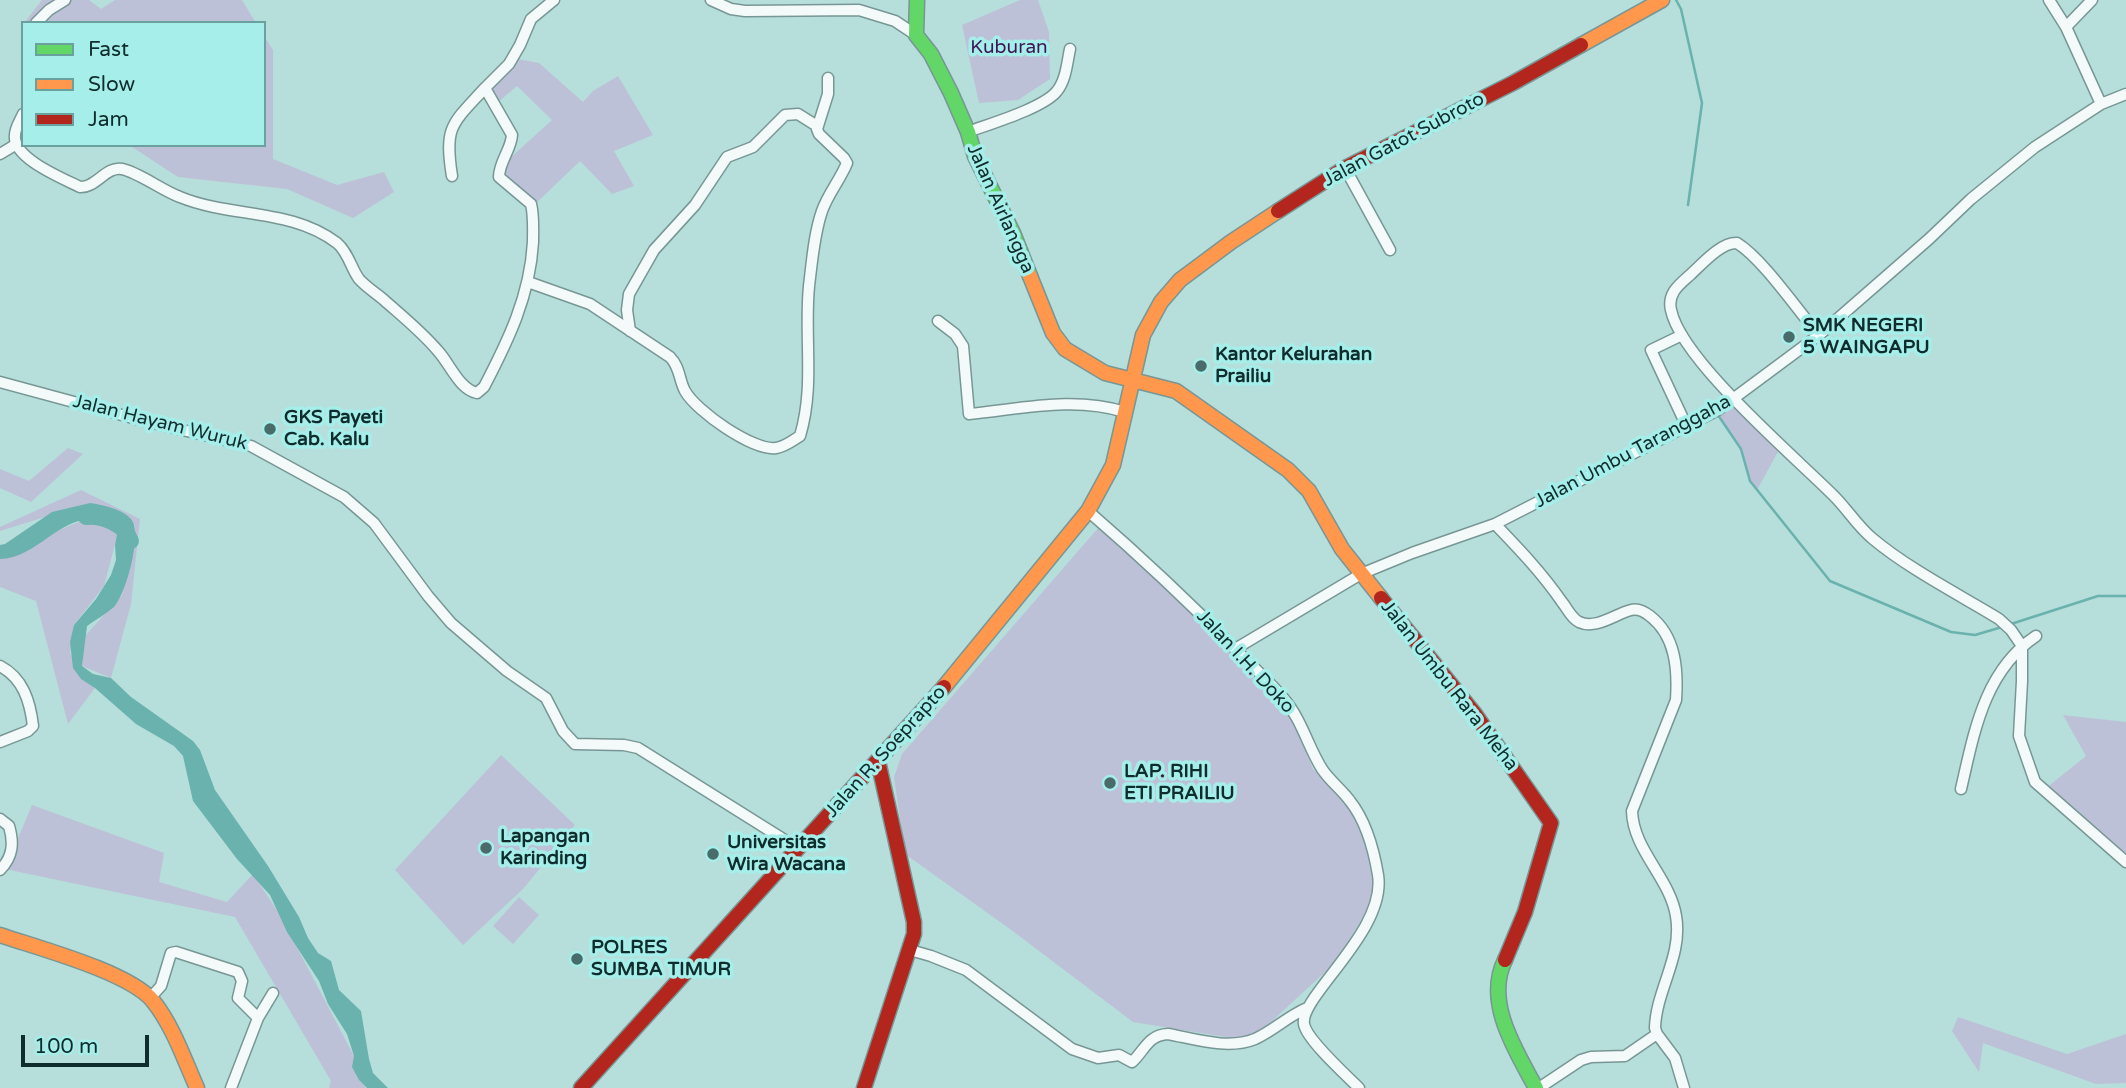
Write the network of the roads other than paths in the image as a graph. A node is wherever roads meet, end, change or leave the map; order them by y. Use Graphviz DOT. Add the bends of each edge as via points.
graph roads {
  1 [pos="65,0"];
  2 [pos="554,0"];
  3 [pos="711,0"];
  4 [pos="917,0"];
  5 [pos="1662,0"];
  6 [pos="2049,0"];
  7 [pos="2092,0"];
  8 [pos="38,21"];
  9 [pos="2066,27"];
  10 [pos="916,35"];
  11 [pos="1070,50"];
  12 [pos="828,78"];
  13 [pos="485,88"];
  14 [pos="2126,94"];
  15 [pos="2101,104"];
  16 [pos="21,119"];
  17 [pos="817,126"];
  18 [pos="968,132"];
  19 [pos="15,145"];
  20 [pos="0,154"];
  21 [pos="1345,168"];
  22 [pos="453,176"];
  23 [pos="1390,250"];
  24 [pos="528,282"];
  25 [pos="938,321"];
  26 [pos="629,331"];
  27 [pos="1682,335"];
  28 [pos="1819,335"];
  29 [pos="1131,380"];
  30 [pos="0,382"];
  31 [pos="1735,399"];
  32 [pos="1125,412"];
  33 [pos="1687,427"];
  34 [pos="1088,511"];
  35 [pos="1495,524"];
  36 [pos="1361,574"];
  37 [pos="2036,636"];
  38 [pos="2022,646"];
  39 [pos="1235,649"];
  40 [pos="0,666"];
  41 [pos="0,742"];
  42 [pos="878,761"];
  43 [pos="1961,789"];
  44 [pos="0,819"];
  45 [pos="799,849"];
  46 [pos="2126,862"];
  47 [pos="0,870"];
  48 [pos="0,934"];
  49 [pos="910,950"];
  50 [pos="272,993"];
  51 [pos="151,997"];
  52 [pos="1307,1009"];
  53 [pos="258,1018"];
  54 [pos="1657,1034"];
  55 [pos="197,1088"];
  56 [pos="231,1088"];
  57 [pos="581,1088"];
  58 [pos="864,1088"];
  59 [pos="1359,1088"];
  60 [pos="1538,1088"];
  61 [pos="1684,1088"];
  1 -- 8 [label="street"];
  2 -- 13 [label="street" via="531,19 509,64"];
  3 -- 10 [label="street" via="745,11 859,10 895,21"];
  4 -- 10 [label="main road"];
  5 -- 21 [label="main road, Jalan Gatot Subroto" via="1513,83"];
  6 -- 9 [label="street"];
  7 -- 9 [label="street"];
  9 -- 15 [label="street"];
  10 -- 18 [label="main road, Jalan Airlangga" via="937,64"];
  11 -- 18 [label="street" via="1055,94"];
  12 -- 17 [label="street" via="828,94"];
  13 -- 22 [label="street" via="451,128 448,142"];
  13 -- 24 [label="street" via="512,135 499,177 528,200 533,210"];
  14 -- 15 [label="street, Jalan Umbu Taranggaha"];
  15 -- 28 [label="street, Jalan Umbu Taranggaha" via="2008,168"];
  16 -- 19 [label="street"];
  17 -- 26 [label="street" via="798,114 785,115 753,147 723,161 638,277 629,295"];
  17 -- 26 [label="street" via="847,163 823,208 818,229 809,288 810,383 800,436 774,448 753,443 729,429 691,399 675,362"];
  18 -- 29 [label="main road, Jalan Airlangga" via="1053,333 1085,363"];
  19 -- 20 [label="street"];
  19 -- 24 [label="street" via="30,160 80,187 88,187 114,170 125,170 181,198 281,217 313,229 342,248 359,279 437,349 472,392 484,387 508,342"];
  21 -- 23 [label="street"];
  21 -- 29 [label="main road, Jalan Gatot Subroto" via="1231,242 1175,285 1143,335"];
  24 -- 26 [label="street" via="590,304"];
  25 -- 32 [label="street" via="963,346 970,414 1066,403"];
  27 -- 28 [label="street" via="1671,311 1675,288 1733,242 1745,248"];
  27 -- 31 [label="street"];
  27 -- 33 [label="street" via="1651,351"];
  28 -- 31 [label="street, Jalan Umbu Taranggaha"];
  29 -- 32 [label="main road, Jalan R. Soeprapto"];
  29 -- 36 [label="main road, Jalan Umbu Rara Meha" via="1176,391 1288,470 1310,491"];
  30 -- 45 [label="street, Jalan Hayam Wuruk" via="251,446 322,484 374,523 451,623 546,698 575,744 638,748"];
  31 -- 33 [label="street, Jalan Umbu Taranggaha"];
  31 -- 38 [label="street" via="1872,539 1999,619"];
  32 -- 34 [label="main road, Jalan R. Soeprapto" via="1113,465"];
  33 -- 35 [label="street, Jalan Umbu Taranggaha"];
  34 -- 39 [label="street, Jalan I.H. Doko"];
  34 -- 42 [label="main road, Jalan R. Soeprapto" via="963,666"];
  35 -- 36 [label="street, Jalan Umbu Taranggaha"];
  35 -- 54 [label="street" via="1545,577 1576,620 1589,624 1641,611 1660,625 1673,645 1676,700 1632,811 1634,827 1676,914 1676,947 1655,1021"];
  36 -- 39 [label="street, Jalan Umbu Taranggaha"];
  36 -- 60 [label="main road, Jalan Umbu Rara Meha" via="1475,714 1550,820 1528,902 1496,987 1506,1022"];
  37 -- 38 [label="street"];
  38 -- 43 [label="street" via="1985,699"];
  38 -- 46 [label="street" via="2018,737 2035,782"];
  39 -- 52 [label="street, Jalan I.H. Doko" via="1285,700 1320,765 1357,811 1378,875 1379,889 1369,919"];
  40 -- 41 [label="street" via="25,690 33,726"];
  42 -- 45 [label="main road, Jalan R. Soeprapto"];
  42 -- 49 [label="main road" via="914,922"];
  44 -- 47 [label="street" via="9,826 12,850"];
  45 -- 57 [label="main road, Jalan R. Soeprapto"];
  48 -- 51 [label="main road" via="96,967"];
  49 -- 52 [label="street" via="967,970 1072,1049 1098,1058 1119,1055 1132,1062 1159,1034 1243,1043"];
  49 -- 58 [label="main road"];
  50 -- 53 [label="street"];
  51 -- 53 [label="street" via="161,986 171,953 176,951 238,972 242,981 238,998"];
  51 -- 55 [label="main road"];
  52 -- 59 [label="street" via="1307,1032"];
  53 -- 56 [label="street"];
  54 -- 60 [label="street" via="1625,1056 1581,1060"];
  54 -- 61 [label="street" via="1675,1058"];
}
